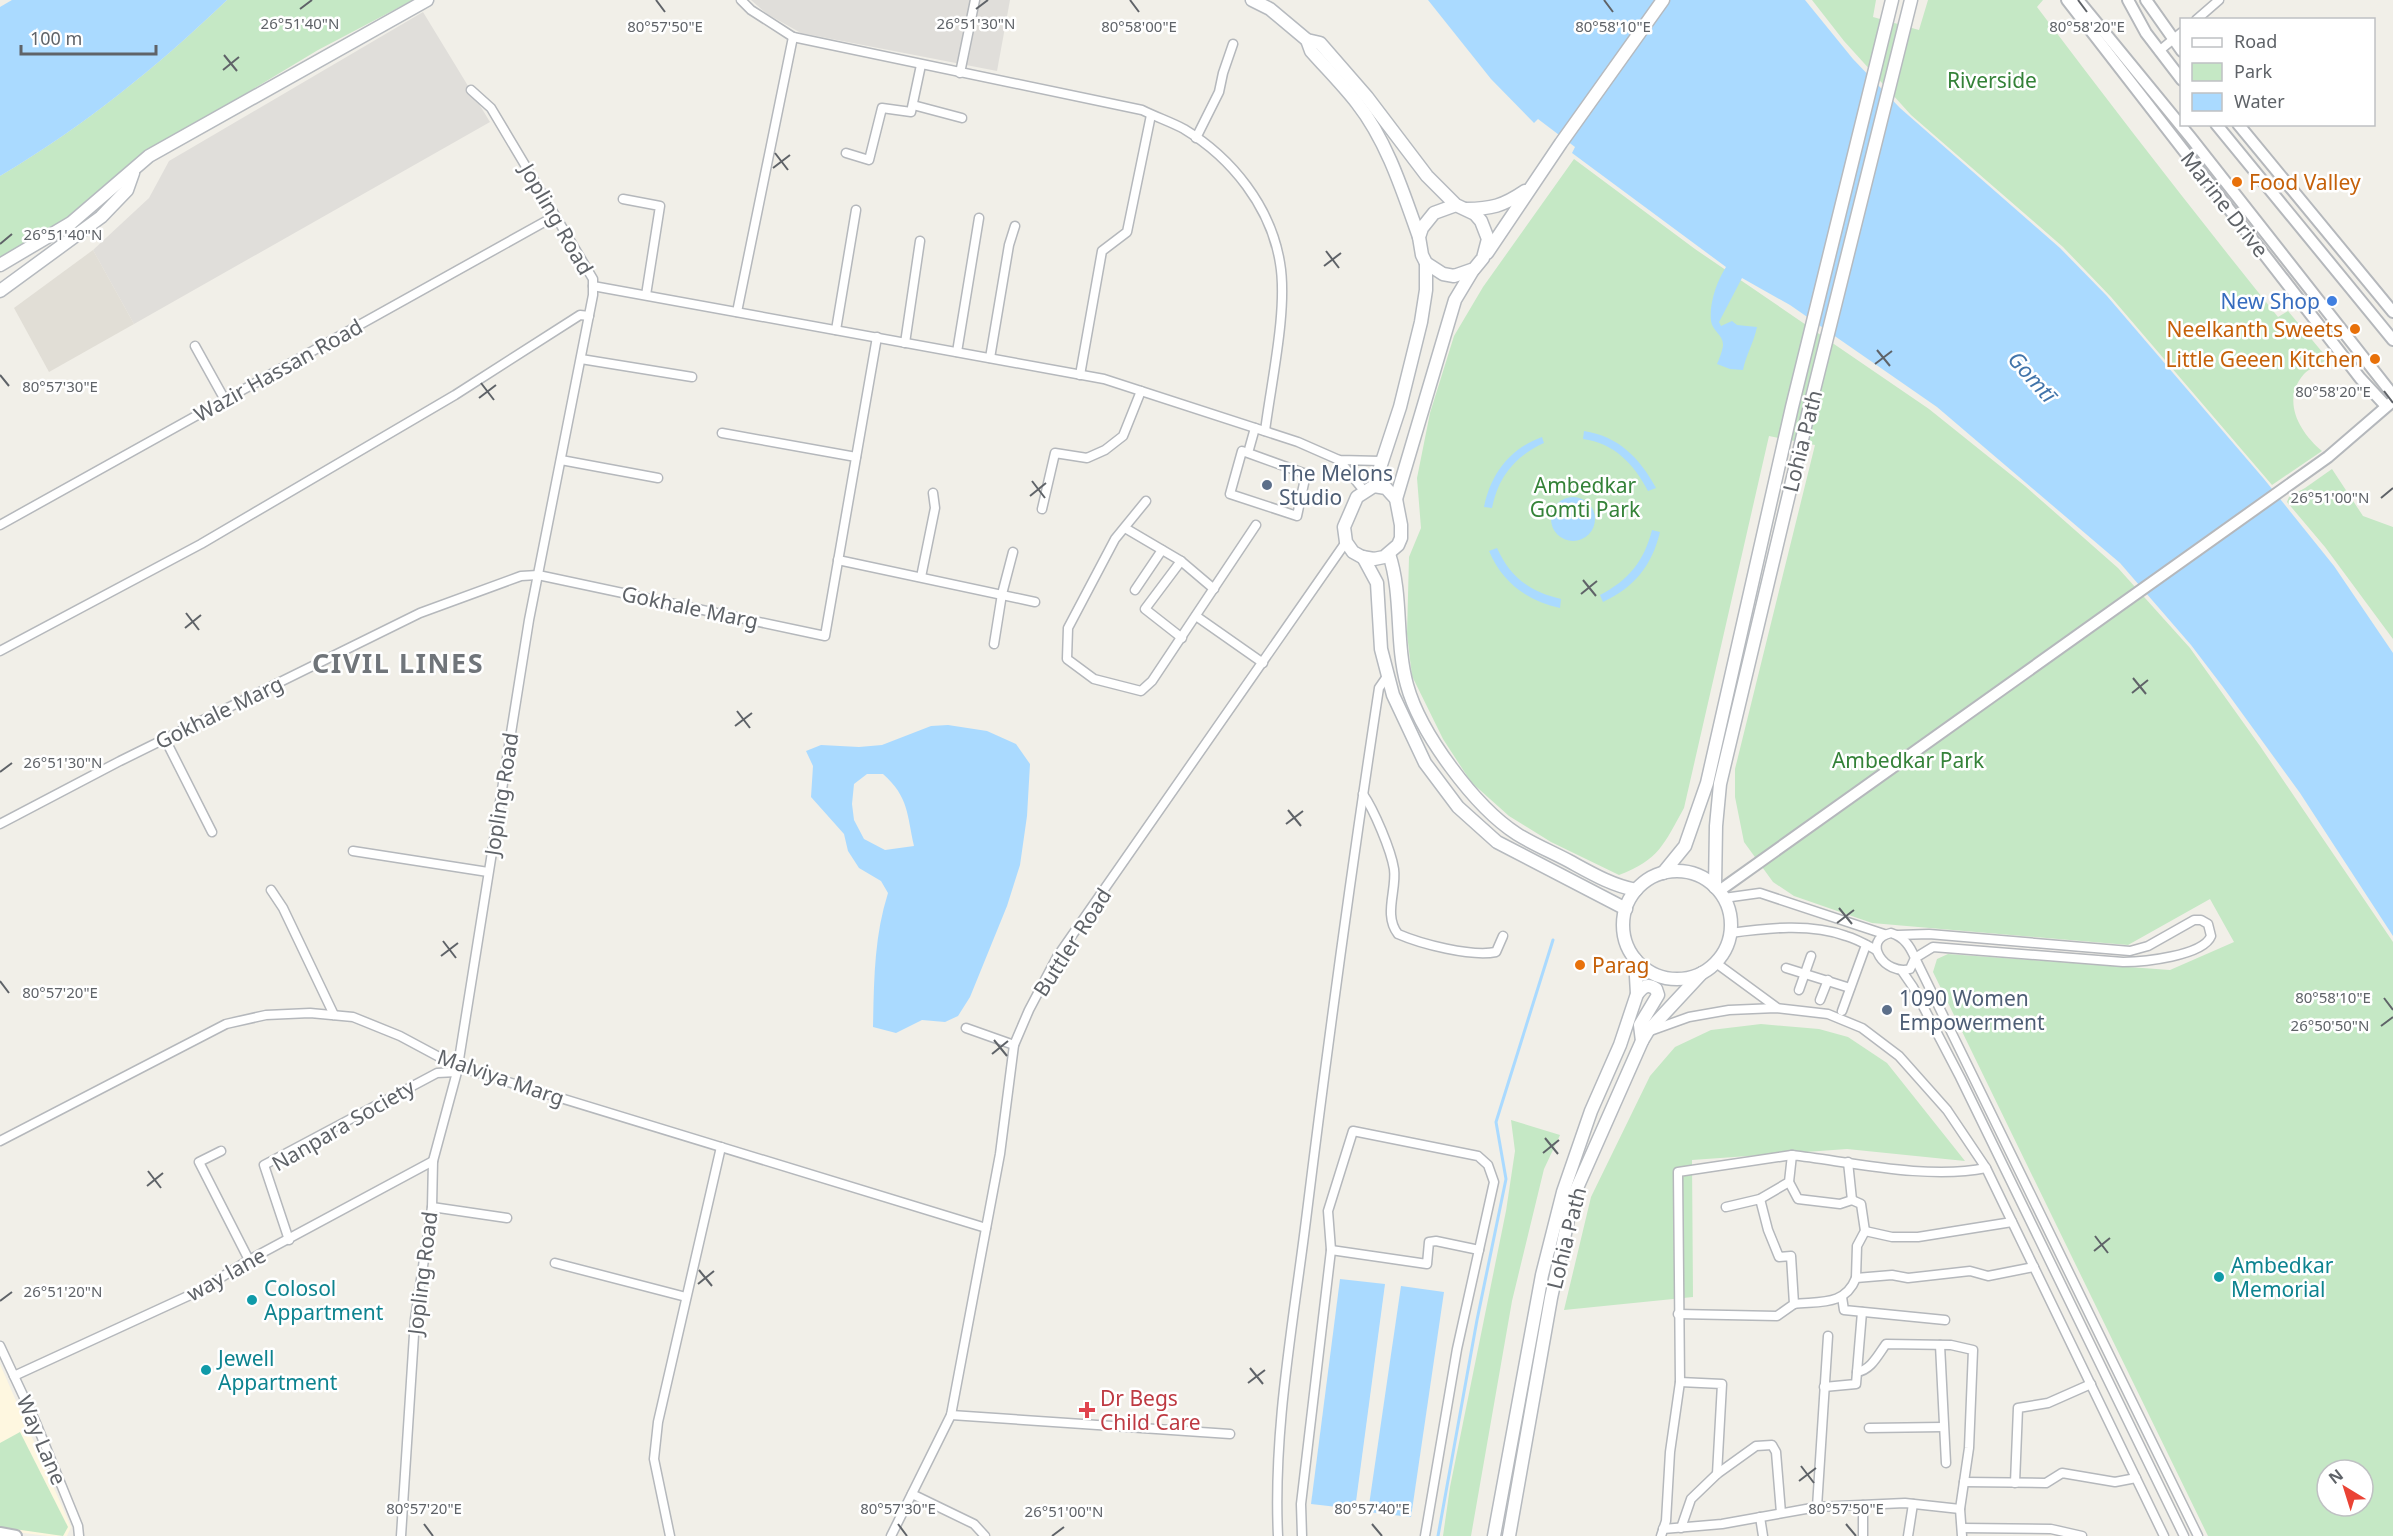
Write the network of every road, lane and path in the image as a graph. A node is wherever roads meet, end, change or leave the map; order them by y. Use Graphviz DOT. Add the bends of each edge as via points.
graph roads {
  1 [pos="427,0"];
  2 [pos="741,0"];
  3 [pos="975,0"];
  4 [pos="1251,0"];
  5 [pos="1663,0"];
  6 [pos="2067,0"];
  7 [pos="2078,0"];
  8 [pos="2128,0"];
  9 [pos="2146,0"];
  10 [pos="2219,0"];
  11 [pos="1892,2"];
  12 [pos="1910,5"];
  13 [pos="2198,18"];
  14 [pos="2180,33"];
  15 [pos="793,37"];
  16 [pos="2172,39"];
  17 [pos="1307,40"];
  18 [pos="1233,44"];
  19 [pos="2180,50"];
  20 [pos="2159,51"];
  21 [pos="921,65"];
  22 [pos="960,73"];
  23 [pos="2180,79"];
  24 [pos="471,90"];
  25 [pos="913,105"];
  26 [pos="1151,115"];
  27 [pos="962,118"];
  28 [pos="2180,125"];
  29 [pos="2181,126"];
  30 [pos="2219,126"];
  31 [pos="2240,126"];
  32 [pos="1196,138"];
  33 [pos="846,153"];
  34 [pos="135,169"];
  35 [pos="1531,187"];
  36 [pos="623,198"];
  37 [pos="93,206"];
  38 [pos="1461,207"];
  39 [pos="856,210"];
  40 [pos="555,216"];
  41 [pos="101,217"];
  42 [pos="979,218"];
  43 [pos="1015,226"];
  44 [pos="1419,237"];
  45 [pos="920,241"];
  46 [pos="1483,258"];
  47 [pos="1426,262"];
  48 [pos="0,265"];
  49 [pos="1474,269"];
  50 [pos="593,286"];
  51 [pos="0,291"];
  52 [pos="646,295"];
  53 [pos="736,312"];
  54 [pos="2393,312"];
  55 [pos="589,316"];
  56 [pos="836,330"];
  57 [pos="877,338"];
  58 [pos="2393,340"];
  59 [pos="905,343"];
  60 [pos="195,346"];
  61 [pos="957,352"];
  62 [pos="990,358"];
  63 [pos="581,359"];
  64 [pos="1080,375"];
  65 [pos="692,377"];
  66 [pos="1141,391"];
  67 [pos="2393,395"];
  68 [pos="225,400"];
  69 [pos="2390,404"];
  70 [pos="1255,428"];
  71 [pos="1265,431"];
  72 [pos="722,433"];
  73 [pos="1248,453"];
  74 [pos="856,457"];
  75 [pos="561,460"];
  76 [pos="1340,460"];
  77 [pos="1381,461"];
  78 [pos="658,478"];
  79 [pos="1370,489"];
  80 [pos="933,493"];
  81 [pos="1396,499"];
  82 [pos="1146,501"];
  83 [pos="1042,509"];
  84 [pos="0,525"];
  85 [pos="1256,525"];
  86 [pos="1125,528"];
  87 [pos="1346,542"];
  88 [pos="1162,550"];
  89 [pos="1012,552"];
  90 [pos="1389,554"];
  91 [pos="1363,557"];
  92 [pos="838,560"];
  93 [pos="1180,561"];
  94 [pos="538,575"];
  95 [pos="921,577"];
  96 [pos="1214,589"];
  97 [pos="1135,590"];
  98 [pos="1002,594"];
  99 [pos="1035,602"];
  100 [pos="1196,616"];
  101 [pos="1182,638"];
  102 [pos="994,644"];
  103 [pos="0,651"];
  104 [pos="1263,663"];
  105 [pos="1388,675"];
  106 [pos="165,739"];
  107 [pos="1363,794"];
  108 [pos="0,824"];
  109 [pos="212,832"];
  110 [pos="354,851"];
  111 [pos="489,872"];
  112 [pos="1663,873"];
  113 [pos="272,890"];
  114 [pos="1636,891"];
  115 [pos="1719,892"];
  116 [pos="1626,909"];
  117 [pos="1730,933"];
  118 [pos="1884,934"];
  119 [pos="1898,935"];
  120 [pos="1503,936"];
  121 [pos="1975,938"];
  122 [pos="1866,945"];
  123 [pos="1975,949"];
  124 [pos="1876,950"];
  125 [pos="1811,956"];
  126 [pos="1916,958"];
  127 [pos="1635,959"];
  128 [pos="1716,963"];
  129 [pos="1786,968"];
  130 [pos="1902,971"];
  131 [pos="1702,973"];
  132 [pos="1805,974"];
  133 [pos="1828,980"];
  134 [pos="1850,987"];
  135 [pos="1799,990"];
  136 [pos="1637,994"];
  137 [pos="1820,1000"];
  138 [pos="1776,1008"];
  139 [pos="1842,1011"];
  140 [pos="334,1015"];
  141 [pos="966,1028"];
  142 [pos="1645,1036"];
  143 [pos="1014,1046"];
  144 [pos="456,1069"];
  145 [pos="0,1141"];
  146 [pos="721,1147"];
  147 [pos="221,1151"];
  148 [pos="1792,1155"];
  149 [pos="433,1161"];
  150 [pos="1848,1162"];
  151 [pos="1986,1168"];
  152 [pos="1789,1182"];
  153 [pos="1760,1199"];
  154 [pos="1852,1200"];
  155 [pos="432,1207"];
  156 [pos="1726,1207"];
  157 [pos="507,1218"];
  158 [pos="2012,1222"];
  159 [pos="986,1228"];
  160 [pos="1865,1232"];
  161 [pos="289,1240"];
  162 [pos="1331,1250"];
  163 [pos="1479,1250"];
  164 [pos="249,1260"];
  165 [pos="555,1263"];
  166 [pos="2034,1268"];
  167 [pos="1856,1278"];
  168 [pos="686,1297"];
  169 [pos="1842,1297"];
  170 [pos="1794,1304"];
  171 [pos="1862,1312"];
  172 [pos="1678,1314"];
  173 [pos="1945,1320"];
  174 [pos="1828,1336"];
  175 [pos="1940,1345"];
  176 [pos="0,1346"];
  177 [pos="1857,1372"];
  178 [pos="14,1376"];
  179 [pos="1680,1382"];
  180 [pos="2091,1384"];
  181 [pos="1824,1387"];
  182 [pos="951,1415"];
  183 [pos="1943,1427"];
  184 [pos="1869,1428"];
  185 [pos="1230,1434"];
  186 [pos="1946,1463"];
  187 [pos="1717,1474"];
  188 [pos="2136,1478"];
  189 [pos="1964,1482"];
  190 [pos="2015,1483"];
  191 [pos="912,1494"];
  192 [pos="1913,1504"];
  193 [pos="1863,1505"];
  194 [pos="1817,1507"];
  195 [pos="1960,1509"];
  196 [pos="1781,1513"];
  197 [pos="1760,1517"];
  198 [pos="1711,1526"];
  199 [pos="1681,1528"];
  200 [pos="1962,1532"];
  201 [pos="0,1533"];
  202 [pos="1662,1533"];
  203 [pos="16,1536"];
  204 [pos="79,1536"];
  205 [pos="401,1536"];
  206 [pos="670,1536"];
  207 [pos="891,1536"];
  208 [pos="985,1536"];
  209 [pos="1278,1536"];
  210 [pos="1302,1536"];
  211 [pos="1425,1536"];
  212 [pos="1494,1536"];
  213 [pos="1509,1536"];
  214 [pos="1711,1536"];
  215 [pos="1762,1536"];
  216 [pos="1863,1536"];
  217 [pos="1908,1536"];
  218 [pos="2082,1536"];
  219 [pos="2164,1536"];
  220 [pos="2184,1536"];
  221 [pos="2198,1536"];
  1 -- 34 [label="main road" via="201,125 149,156"];
  2 -- 15 [label="street"];
  3 -- 22 [label="street"];
  4 -- 17 [label="main road" via="1269,9"];
  5 -- 35 [label="main road"];
  6 -- 69 [label="street, Marine Drive" via="2360,378"];
  7 -- 28 [label="street, Marine Drive"];
  8 -- 20 [label="street"];
  9 -- 16 [label="street"];
  10 -- 13 [label="street"];
  11 -- 112 [label="main road, Lohia Path" via="1792,407 1707,783 1685,846"];
  12 -- 115 [label="main road, Lohia Path" via="1720,784"];
  14 -- 16 [label="street"];
  15 -- 21 [label="street"];
  15 -- 53 [label="street"];
  16 -- 19 [label="street"];
  16 -- 20 [label="street"];
  17 -- 38 [label="main road" via="1320,43 1427,176"];
  17 -- 44 [label="main road" via="1311,51 1373,127"];
  18 -- 32 [label="street" via="1220,92"];
  20 -- 23 [label="street"];
  21 -- 22 [label="street"];
  21 -- 25 [label="street"];
  22 -- 26 [label="street"];
  24 -- 40 [label="street, Jopling Road" via="491,108"];
  25 -- 27 [label="street"];
  25 -- 33 [label="street" via="911,112 882,108 869,160"];
  26 -- 32 [label="street"];
  26 -- 64 [label="street" via="1127,232 1101,252"];
  29 -- 67 [label="street, Marine Drive"];
  30 -- 58 [label="street"];
  31 -- 54 [label="street"];
  32 -- 71 [label="street" via="1219,155 1248,187 1272,228 1281,264 1281,308"];
  34 -- 37 [label="main road"];
  34 -- 41 [label="main road" via="127,190"];
  35 -- 38 [label="main road" via="1492,209"];
  35 -- 46 [label="main road"];
  36 -- 52 [label="street" via="660,206"];
  37 -- 41 [label="main road"];
  37 -- 48 [label="main road"];
  38 -- 44 [label="main road" via="1434,213"];
  38 -- 46 [label="main road" via="1475,214 1486,230 1487,249"];
  39 -- 56 [label="street"];
  40 -- 50 [label="street, Jopling Road" via="593,279"];
  40 -- 68 [label="street, Wazir Hassan Road"];
  41 -- 51 [label="main road"];
  42 -- 61 [label="street"];
  43 -- 62 [label="street"];
  44 -- 47 [label="main road"];
  45 -- 59 [label="street"];
  46 -- 49 [label="main road"];
  47 -- 49 [label="main road" via="1434,270 1454,276"];
  47 -- 77 [label="main road" via="1421,322 1400,407"];
  49 -- 81 [label="main road" via="1455,300"];
  50 -- 52 [label="street"];
  50 -- 55 [label="street, Jopling Road"];
  52 -- 53 [label="street"];
  53 -- 56 [label="street"];
  55 -- 63 [label="street, Jopling Road"];
  55 -- 103 [label="street" via="580,315 455,395 201,544"];
  56 -- 57 [label="street"];
  57 -- 59 [label="street"];
  57 -- 74 [label="street"];
  59 -- 61 [label="street"];
  60 -- 68 [label="street"];
  61 -- 62 [label="street"];
  62 -- 64 [label="street"];
  63 -- 65 [label="street"];
  63 -- 75 [label="street, Jopling Road"];
  64 -- 66 [label="street"];
  66 -- 70 [label="street"];
  66 -- 83 [label="street" via="1123,436 1105,450 1087,458 1055,453"];
  68 -- 84 [label="street, Wazir Hassan Road"];
  69 -- 115 [label="street" via="2328,457"];
  70 -- 71 [label="street"];
  70 -- 73 [label="street"];
  71 -- 76 [label="street"];
  72 -- 74 [label="street"];
  73 -- 73 [label="street" via="1242,451 1230,494 1297,516 1306,474"];
  74 -- 92 [label="street"];
  75 -- 78 [label="street"];
  75 -- 94 [label="street, Jopling Road"];
  76 -- 77 [label="street"];
  76 -- 79 [label="street"];
  77 -- 79 [label="main road"];
  79 -- 81 [label="main road" via="1386,488"];
  79 -- 87 [label="main road" via="1358,497 1345,521"];
  80 -- 95 [label="street" via="935,508"];
  81 -- 90 [label="main road" via="1402,531 1398,545"];
  82 -- 86 [label="street"];
  85 -- 96 [label="street"];
  86 -- 88 [label="street"];
  86 -- 101 [label="street" via="1068,628 1067,659 1094,679 1141,691"];
  87 -- 91 [label="main road"];
  87 -- 104 [label="street, Buttler Road"];
  88 -- 93 [label="street"];
  88 -- 97 [label="street"];
  89 -- 98 [label="street"];
  90 -- 91 [label="main road" via="1374,559"];
  90 -- 114 [label="main road" via="1395,573 1407,686 1452,770 1487,810 1516,833 1615,885"];
  91 -- 105 [label="main road" via="1377,583 1381,649"];
  92 -- 94 [label="street, Gokhale Marg" via="825,636"];
  92 -- 95 [label="street"];
  93 -- 96 [label="street"];
  93 -- 101 [label="street" via="1145,609"];
  94 -- 106 [label="street, Gokhale Marg" via="522,576 420,613"];
  94 -- 111 [label="street, Jopling Road"];
  95 -- 98 [label="street"];
  96 -- 100 [label="street"];
  98 -- 99 [label="street"];
  98 -- 102 [label="street"];
  100 -- 101 [label="street"];
  100 -- 104 [label="street"];
  104 -- 143 [label="street, Buttler Road" via="1056,957"];
  105 -- 107 [label="street" via="1378,688"];
  105 -- 116 [label="main road" via="1393,695 1425,763 1458,807 1497,842"];
  106 -- 108 [label="street, Gokhale Marg"];
  106 -- 109 [label="street"];
  107 -- 120 [label="street" via="1394,867 1392,920 1398,934 1480,953 1496,952"];
  107 -- 209 [label="street" via="1280,1424"];
  110 -- 111 [label="street"];
  111 -- 144 [label="street, Jopling Road"];
  112 -- 114 [label="main road"];
  112 -- 115 [label="main road" via="1690,873 1704,878"];
  113 -- 140 [label="street"];
  114 -- 116 [label="main road"];
  115 -- 117 [label="main road" via="1731,921"];
  115 -- 118 [label="street" via="1760,893"];
  116 -- 127 [label="main road" via="1624,935"];
  117 -- 122 [label="street" via="1818,929 1846,935"];
  117 -- 128 [label="main road"];
  118 -- 119 [label="street"];
  118 -- 124 [label="street"];
  119 -- 121 [label="street"];
  119 -- 126 [label="street"];
  121 -- 123 [label="street"];
  121 -- 123 [label="street" via="2130,951 2148,946 2194,920 2208,924 2211,930 2204,945 2151,962"];
  122 -- 124 [label="street"];
  122 -- 134 [label="street"];
  123 -- 126 [label="street" via="1933,947"];
  124 -- 130 [label="street" via="1885,963"];
  125 -- 132 [label="street"];
  126 -- 130 [label="street" via="1910,969"];
  126 -- 221 [label="street"];
  127 -- 131 [label="main road" via="1645,969 1673,979"];
  127 -- 136 [label="main road, Lohia Path"];
  128 -- 131 [label="main road"];
  128 -- 138 [label="street"];
  129 -- 132 [label="street"];
  130 -- 220 [label="street" via="1960,1077"];
  131 -- 142 [label="main road, Lohia Path"];
  132 -- 133 [label="street"];
  132 -- 135 [label="street"];
  133 -- 134 [label="street"];
  133 -- 137 [label="street"];
  134 -- 139 [label="street"];
  136 -- 142 [label="main road" via="1648,986 1656,989 1658,995 1640,1025"];
  136 -- 212 [label="main road, Lohia Path" via="1563,1192 1542,1275"];
  138 -- 142 [label="street" via="1689,1017"];
  138 -- 151 [label="street" via="1828,1014 1862,1028 1899,1056 1947,1110"];
  140 -- 144 [label="street, Malviya Marg" via="353,1017 400,1036"];
  140 -- 145 [label="street, Malviya Marg" via="266,1015 226,1024"];
  141 -- 143 [label="street"];
  142 -- 213 [label="main road, Lohia Path" via="1573,1197"];
  143 -- 159 [label="street, Buttler Road"];
  144 -- 146 [label="street, Malviya Marg"];
  144 -- 149 [label="street, Jopling Road"];
  144 -- 161 [label="street, Nanpara Society" via="437,1073 264,1165"];
  146 -- 159 [label="street, Malviya Marg"];
  146 -- 168 [label="street"];
  147 -- 164 [label="street" via="199,1162"];
  148 -- 150 [label="street"];
  148 -- 152 [label="street"];
  148 -- 172 [label="street" via="1678,1172"];
  149 -- 155 [label="street, Jopling Road"];
  149 -- 161 [label="street, way lane"];
  150 -- 151 [label="street" via="1962,1173"];
  150 -- 154 [label="street"];
  151 -- 158 [label="street"];
  152 -- 153 [label="street"];
  152 -- 154 [label="street" via="1798,1199 1840,1204"];
  153 -- 156 [label="street"];
  153 -- 170 [label="street" via="1779,1257 1791,1256"];
  154 -- 160 [label="street" via="1861,1204"];
  155 -- 157 [label="street"];
  155 -- 205 [label="street, Jopling Road" via="415,1319"];
  158 -- 160 [label="street" via="1918,1237"];
  158 -- 166 [label="street"];
  159 -- 182 [label="street, Buttler Road"];
  160 -- 167 [label="street" via="1857,1246"];
  161 -- 164 [label="street, way lane"];
  162 -- 163 [label="street" via="1427,1264 1429,1242"];
  162 -- 163 [label="street" via="1328,1211 1353,1131 1478,1156 1488,1165 1494,1182"];
  162 -- 210 [label="street" via="1301,1504"];
  163 -- 211 [label="street" via="1457,1349"];
  164 -- 178 [label="street, way lane" via="201,1290"];
  165 -- 168 [label="street"];
  166 -- 167 [label="street" via="1988,1276 1970,1271 1908,1278"];
  166 -- 180 [label="street"];
  167 -- 169 [label="street"];
  168 -- 206 [label="street" via="658,1422 654,1459"];
  169 -- 170 [label="street"];
  169 -- 171 [label="street" via="1844,1311"];
  170 -- 172 [label="street" via="1777,1316"];
  171 -- 173 [label="street"];
  171 -- 177 [label="street"];
  172 -- 179 [label="street"];
  174 -- 181 [label="street"];
  175 -- 177 [label="street" via="1886,1344 1873,1363"];
  175 -- 183 [label="street"];
  175 -- 189 [label="street" via="1973,1350"];
  176 -- 178 [label="street, Way Lane"];
  177 -- 181 [label="street" via="1856,1384"];
  178 -- 204 [label="street, Way Lane"];
  179 -- 187 [label="street" via="1722,1384"];
  179 -- 202 [label="street"];
  180 -- 188 [label="street"];
  180 -- 190 [label="street" via="2048,1403 2018,1408"];
  181 -- 194 [label="street"];
  182 -- 185 [label="street"];
  182 -- 191 [label="street, Buttler Road"];
  183 -- 184 [label="street"];
  183 -- 186 [label="street"];
  187 -- 196 [label="street" via="1756,1446 1772,1445 1776,1452"];
  187 -- 199 [label="street" via="1691,1499"];
  188 -- 190 [label="street" via="2115,1482 2062,1473 2046,1483"];
  188 -- 219 [label="street"];
  189 -- 190 [label="street"];
  189 -- 195 [label="street"];
  191 -- 207 [label="street, Buttler Road"];
  191 -- 208 [label="street" via="974,1524"];
  192 -- 193 [label="street"];
  192 -- 195 [label="street"];
  192 -- 217 [label="street"];
  193 -- 194 [label="street"];
  193 -- 216 [label="street"];
  194 -- 196 [label="street"];
  195 -- 200 [label="street"];
  196 -- 197 [label="street"];
  197 -- 198 [label="street"];
  197 -- 215 [label="street"];
  198 -- 199 [label="street"];
  198 -- 214 [label="street"];
  199 -- 202 [label="street"];
  200 -- 218 [label="street" via="2051,1529"];
  201 -- 203 [label="street"];
}
